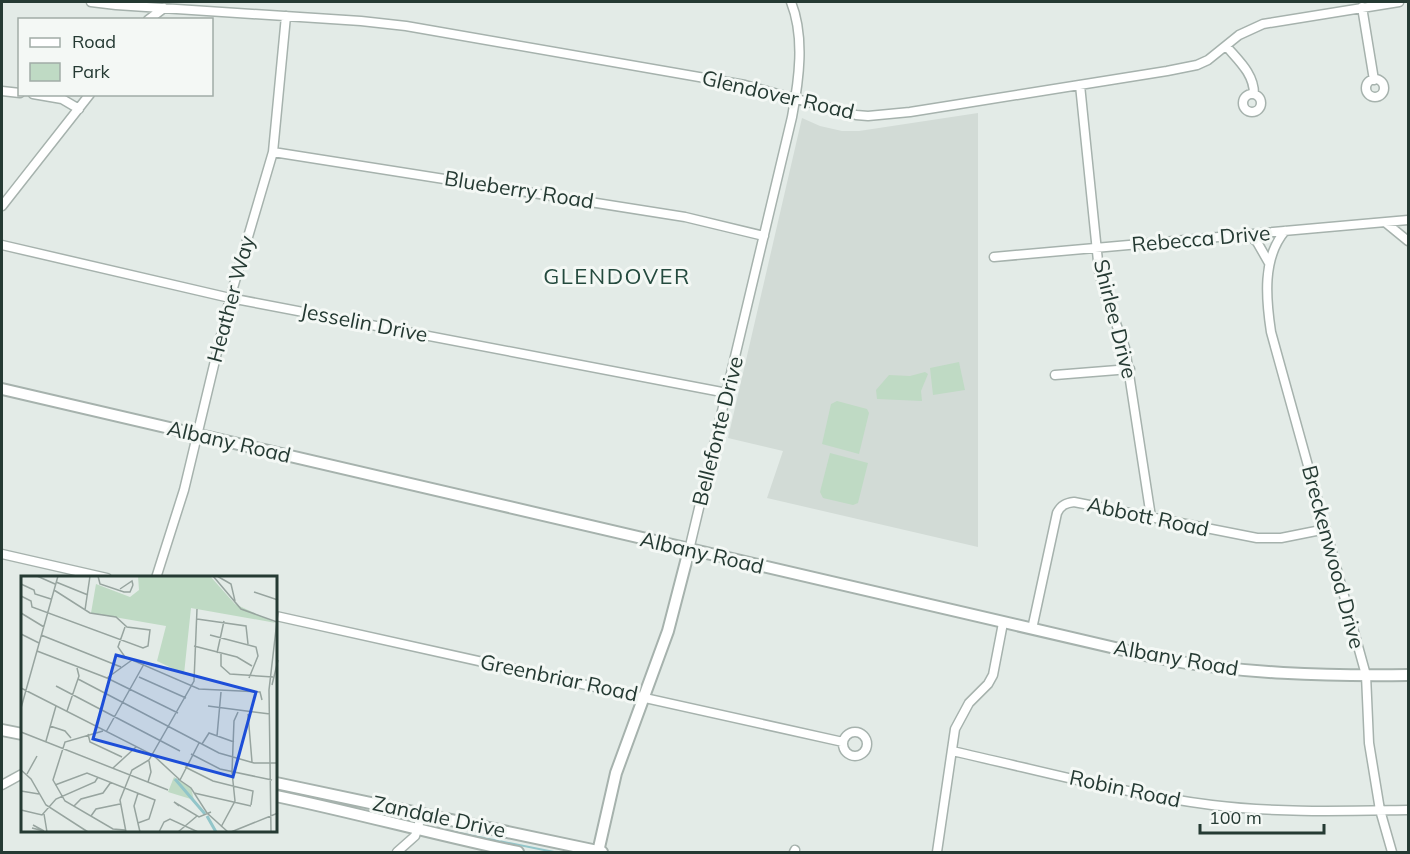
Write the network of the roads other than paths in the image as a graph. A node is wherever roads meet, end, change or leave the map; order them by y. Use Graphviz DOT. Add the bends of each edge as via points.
graph roads {
  1 [pos="91,2"];
  2 [pos="791,2"];
  3 [pos="1399,2"];
  4 [pos="1362,7"];
  5 [pos="165,8"];
  6 [pos="286,16"];
  7 [pos="151,18"];
  8 [pos="1227,47"];
  9 [pos="1374,80"];
  10 [pos="1080,85"];
  11 [pos="2,91"];
  12 [pos="18,93"];
  13 [pos="1254,94"];
  14 [pos="45,96"];
  15 [pos="89,96"];
  16 [pos="795,98"];
  17 [pos="79,109"];
  18 [pos="273,152"];
  19 [pos="2,206"];
  20 [pos="1408,220"];
  21 [pos="1386,223"];
  22 [pos="1285,231"];
  23 [pos="1249,235"];
  24 [pos="764,236"];
  25 [pos="1408,241"];
  26 [pos="2,245"];
  27 [pos="1097,249"];
  28 [pos="994,257"];
  29 [pos="1269,263"];
  30 [pos="230,298"];
  31 [pos="1130,369"];
  32 [pos="1055,375"];
  33 [pos="2,389"];
  34 [pos="728,393"];
  35 [pos="196,435"];
  36 [pos="1151,517"];
  37 [pos="1326,529"];
  38 [pos="689,550"];
  39 [pos="2,554"];
  40 [pos="98,576"];
  41 [pos="157,576"];
  42 [pos="278,616"];
  43 [pos="1003,623"];
  44 [pos="1032,629"];
  45 [pos="1366,675"];
  46 [pos="1408,675"];
  47 [pos="644,697"];
  48 [pos="2,730"];
  49 [pos="21,734"];
  50 [pos="843,742"];
  51 [pos="952,751"];
  52 [pos="21,775"];
  53 [pos="278,783"];
  54 [pos="2,785"];
  55 [pos="278,796"];
  56 [pos="1380,810"];
  57 [pos="1408,810"];
  58 [pos="422,814"];
  59 [pos="417,831"];
  60 [pos="397,852"];
  61 [pos="518,852"];
  62 [pos="600,852"];
  63 [pos="938,852"];
  64 [pos="1392,852"];
  1 -- 5 [label="street, Glendover Road"];
  2 -- 16 [label="street, Bellefonte Drive" via="799,34"];
  3 -- 4 [label="street, Glendover Road"];
  4 -- 8 [label="street, Glendover Road" via="1263,24 1239,35"];
  4 -- 9 [label="street"];
  5 -- 6 [label="street, Glendover Road"];
  5 -- 7 [label="street"];
  6 -- 16 [label="street, Glendover Road" via="406,26 745,85"];
  6 -- 18 [label="street, Heather Way"];
  8 -- 10 [label="street, Glendover Road" via="1197,65"];
  8 -- 13 [label="street" via="1250,75"];
  10 -- 16 [label="street, Glendover Road" via="868,116"];
  10 -- 27 [label="street, Shirlee Drive"];
  11 -- 12 [label="street"];
  14 -- 17 [label="street" via="62,99"];
  15 -- 17 [label="street"];
  16 -- 24 [label="street, Bellefonte Drive"];
  17 -- 19 [label="street"];
  18 -- 24 [label="street, Blueberry Road" via="685,217"];
  18 -- 30 [label="street, Heather Way"];
  20 -- 21 [label="street, Rebecca Drive"];
  21 -- 22 [label="street, Rebecca Drive"];
  21 -- 25 [label="street"];
  22 -- 23 [label="street, Rebecca Drive"];
  22 -- 29 [label="street, Breckenwood Drive"];
  23 -- 27 [label="street, Rebecca Drive"];
  23 -- 29 [label="street"];
  24 -- 34 [label="street, Bellefonte Drive"];
  26 -- 30 [label="street, Jesselin Drive"];
  27 -- 28 [label="street, Rebecca Drive"];
  27 -- 31 [label="street, Shirlee Drive" via="1104,291"];
  29 -- 37 [label="street, Breckenwood Drive" via="1271,332"];
  30 -- 34 [label="street, Jesselin Drive"];
  30 -- 35 [label="street, Heather Way"];
  31 -- 32 [label="street"];
  31 -- 36 [label="street, Shirlee Drive"];
  33 -- 35 [label="street, Albany Road"];
  34 -- 38 [label="street, Bellefonte Drive"];
  35 -- 38 [label="street, Albany Road"];
  35 -- 41 [label="street, Heather Way" via="184,490"];
  36 -- 37 [label="street, Abbott Road" via="1257,538 1281,538"];
  36 -- 44 [label="street, Abbott Road" via="1074,502 1062,506 1057,513"];
  37 -- 45 [label="street, Breckenwood Drive"];
  38 -- 43 [label="street, Albany Road"];
  38 -- 47 [label="street, Bellefonte Drive" via="675,610"];
  39 -- 40 [label="street"];
  42 -- 47 [label="street, Greenbriar Road"];
  43 -- 44 [label="street, Albany Road"];
  43 -- 51 [label="street" via="993,675 959,719"];
  44 -- 45 [label="street, Albany Road" via="1212,667"];
  45 -- 46 [label="street, Albany Road"];
  45 -- 56 [label="street, Breckenwood Drive" via="1369,743"];
  47 -- 50 [label="street, Greenbriar Road"];
  47 -- 62 [label="street, Bellefonte Drive" via="611,789"];
  48 -- 49 [label="street"];
  51 -- 56 [label="street, Robin Road" via="1178,801 1275,810"];
  51 -- 63 [label="street"];
  52 -- 54 [label="street"];
  53 -- 58 [label="street, Zandale Drive"];
  55 -- 59 [label="street, Zandale Drive"];
  56 -- 57 [label="street, Robin Road"];
  56 -- 64 [label="street, Breckenwood Drive"];
  58 -- 59 [label="street"];
  58 -- 62 [label="street, Zandale Drive"];
  59 -- 60 [label="street"];
  59 -- 61 [label="street, Zandale Drive"];
}
